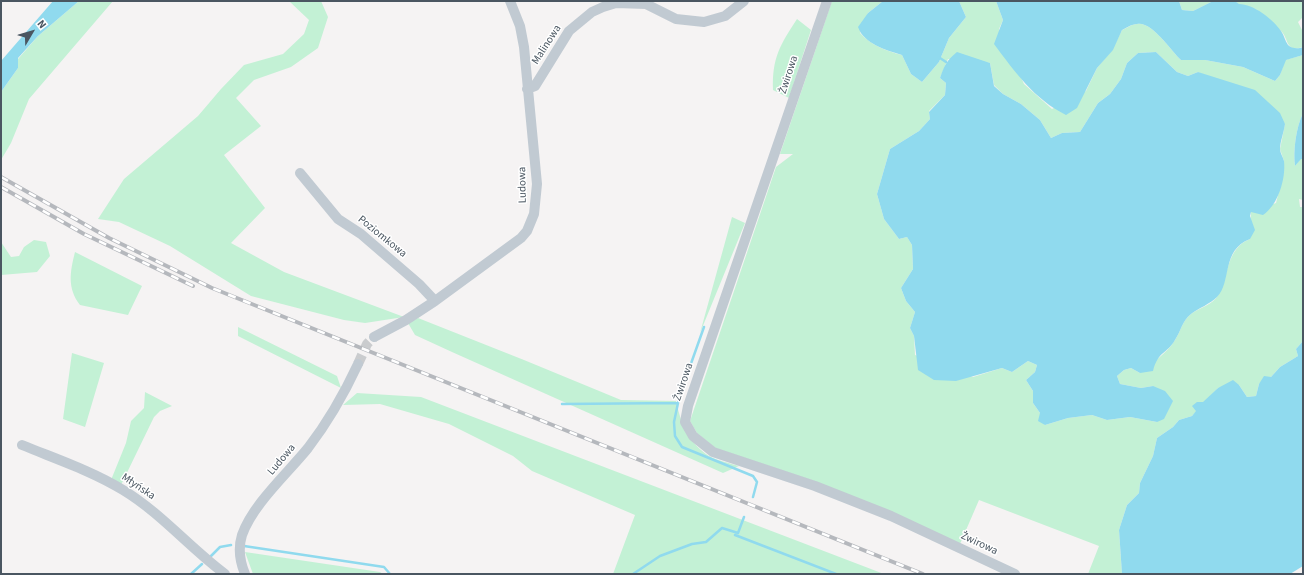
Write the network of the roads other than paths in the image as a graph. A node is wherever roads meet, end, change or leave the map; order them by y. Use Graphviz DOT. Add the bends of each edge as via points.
graph roads {
  1 [pos="510,1"];
  2 [pos="744,1"];
  3 [pos="827,1"];
  4 [pos="527,88"];
  5 [pos="300,173"];
  6 [pos="435,301"];
  7 [pos="374,337"];
  8 [pos="358,364"];
  9 [pos="22,445"];
  10 [pos="225,574"];
  11 [pos="245,574"];
  12 [pos="1015,574"];
  1 -- 4 [label="street, Ludowa" via="522,36"];
  2 -- 4 [label="street, Malinowa" via="725,16 704,22 676,19 646,4 616,3 592,12 569,31 535,86"];
  3 -- 12 [label="street, Żwirowa" via="688,406 685,422 694,436 713,452 815,486 892,516"];
  4 -- 6 [label="street, Ludowa" via="537,189 531,224 521,238"];
  5 -- 6 [label="street, Poziomkowa" via="338,219 361,234"];
  6 -- 7 [label="street, Ludowa"];
  8 -- 11 [label="street, Ludowa" via="342,397 318,434 255,512 242,534 240,558"];
  9 -- 10 [label="street, Młyńska" via="124,490"];
}
